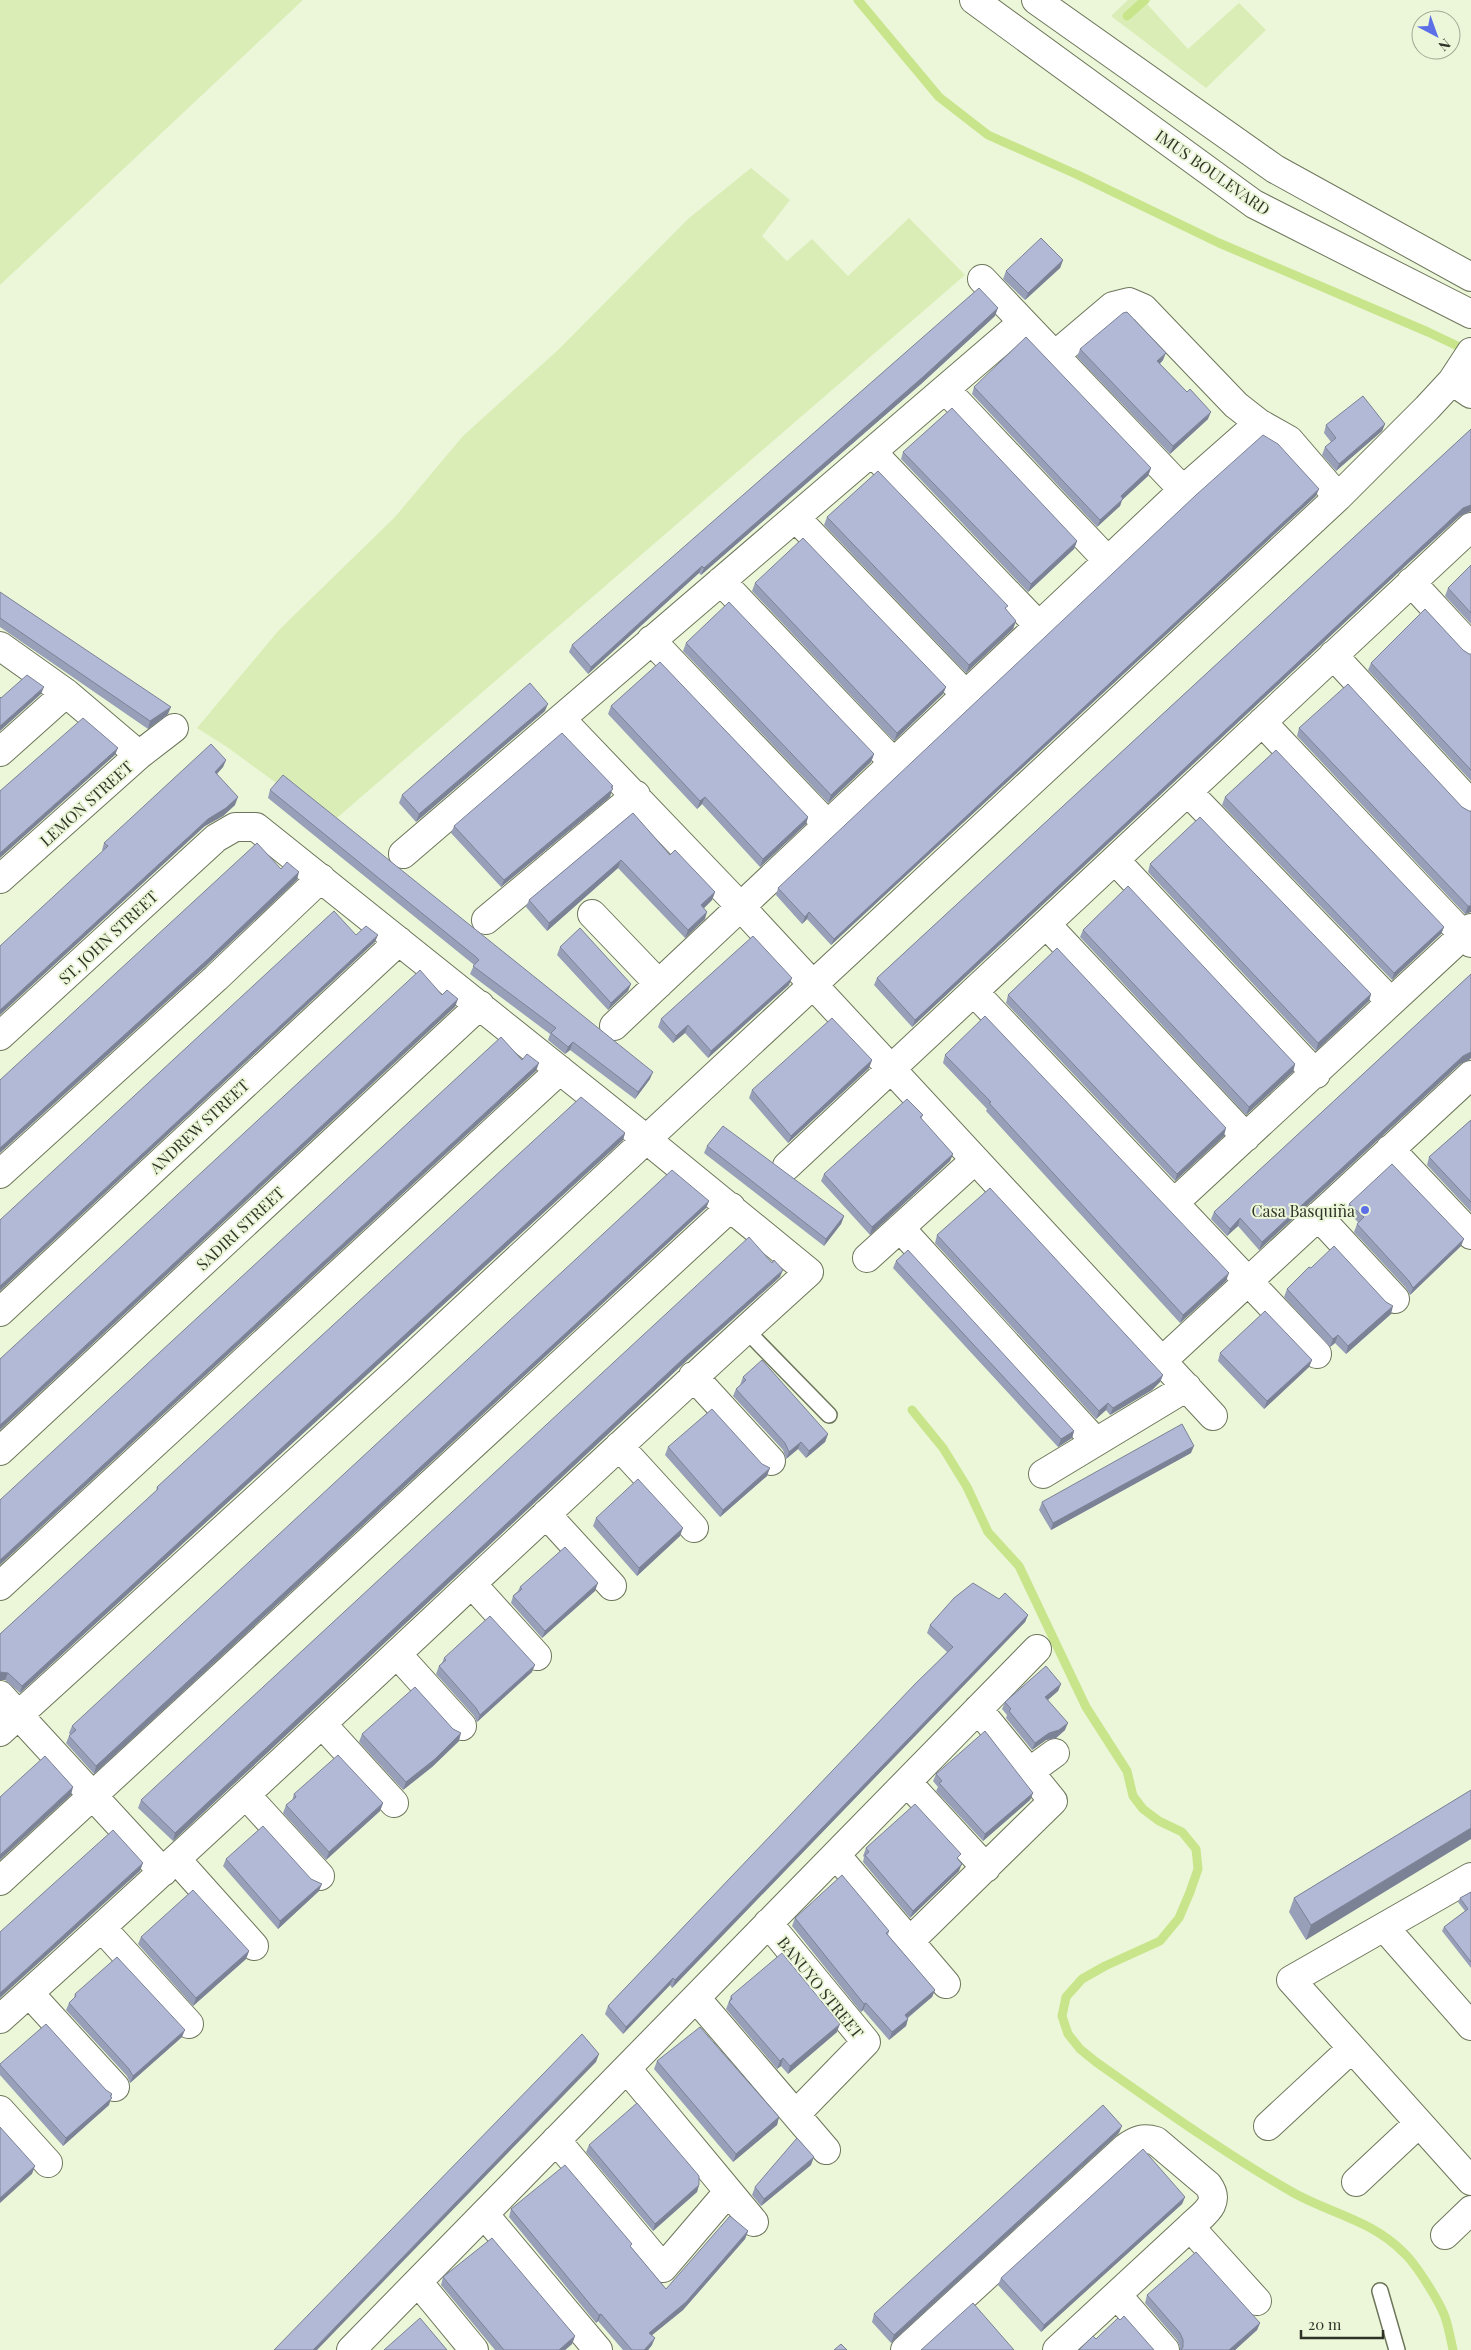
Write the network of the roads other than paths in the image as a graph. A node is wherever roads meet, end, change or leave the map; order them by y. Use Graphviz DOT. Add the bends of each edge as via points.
graph roads {
  1 [pos="974,0"];
  2 [pos="1036,0"];
  3 [pos="1471,277"];
  4 [pos="982,279"];
  5 [pos="1471,314"];
  6 [pos="1022,323"];
  7 [pos="1054,356"];
  8 [pos="1464,373"];
  9 [pos="945,389"];
  10 [pos="1259,423"];
  11 [pos="872,452"];
  12 [pos="1183,490"];
  13 [pos="1338,497"];
  14 [pos="796,518"];
  15 [pos="1471,527"];
  16 [pos="1108,561"];
  17 [pos="721,581"];
  18 [pos="1412,582"];
  19 [pos="1039,626"];
  20 [pos="651,640"];
  21 [pos="0,646"];
  22 [pos="1471,647"];
  23 [pos="1333,655"];
  24 [pos="66,693"];
  25 [pos="966,694"];
  26 [pos="561,719"];
  27 [pos="1262,722"];
  28 [pos="174,728"];
  29 [pos="0,752"];
  30 [pos="139,755"];
  31 [pos="893,762"];
  32 [pos="1188,792"];
  33 [pos="636,795"];
  34 [pos="1471,804"];
  35 [pos="827,824"];
  36 [pos="403,854"];
  37 [pos="1115,860"];
  38 [pos="320,878"];
  39 [pos="0,880"];
  40 [pos="740,906"];
  41 [pos="592,914"];
  42 [pos="486,920"];
  43 [pos="1046,924"];
  44 [pos="1469,935"];
  45 [pos="399,941"];
  46 [pos="658,984"];
  47 [pos="813,985"];
  48 [pos="974,992"];
  49 [pos="1391,1002"];
  50 [pos="480,1005"];
  51 [pos="614,1026"];
  52 [pos="0,1036"];
  53 [pos="891,1069"];
  54 [pos="560,1070"];
  55 [pos="1316,1074"];
  56 [pos="1469,1081"];
  57 [pos="1246,1137"];
  58 [pos="646,1139"];
  59 [pos="1390,1149"];
  60 [pos="975,1160"];
  61 [pos="787,1166"];
  62 [pos="0,1174"];
  63 [pos="1174,1203"];
  64 [pos="731,1207"];
  65 [pos="1318,1216"];
  66 [pos="900,1228"];
  67 [pos="1471,1235"];
  68 [pos="867,1258"];
  69 [pos="1248,1281"];
  70 [pos="1396,1299"];
  71 [pos="0,1312"];
  72 [pos="745,1329"];
  73 [pos="1317,1354"];
  74 [pos="1162,1361"];
  75 [pos="693,1376"];
  76 [pos="1187,1387"];
  77 [pos="829,1415"];
  78 [pos="1213,1416"];
  79 [pos="1096,1442"];
  80 [pos="619,1446"];
  81 [pos="0,1451"];
  82 [pos="770,1462"];
  83 [pos="1043,1474"];
  84 [pos="546,1514"];
  85 [pos="694,1528"];
  86 [pos="472,1584"];
  87 [pos="0,1586"];
  88 [pos="612,1586"];
  89 [pos="1037,1649"];
  90 [pos="397,1654"];
  91 [pos="537,1656"];
  92 [pos="0,1695"];
  93 [pos="978,1709"];
  94 [pos="9,1724"];
  95 [pos="322,1724"];
  96 [pos="462,1726"];
  97 [pos="1056,1753"];
  98 [pos="1030,1772"];
  99 [pos="907,1782"];
  100 [pos="246,1795"];
  101 [pos="94,1797"];
  102 [pos="394,1803"];
  103 [pos="836,1855"];
  104 [pos="170,1866"];
  105 [pos="986,1868"];
  106 [pos="320,1876"];
  107 [pos="1471,1877"];
  108 [pos="0,1881"];
  109 [pos="768,1924"];
  110 [pos="1384,1927"];
  111 [pos="102,1928"];
  112 [pos="910,1941"];
  113 [pos="254,1946"];
  114 [pos="946,1984"];
  115 [pos="29,1993"];
  116 [pos="696,1998"];
  117 [pos="0,2019"];
  118 [pos="189,2024"];
  119 [pos="1471,2026"];
  120 [pos="1351,2049"];
  121 [pos="627,2068"];
  122 [pos="115,2087"];
  123 [pos="0,2110"];
  124 [pos="796,2114"];
  125 [pos="1419,2123"];
  126 [pos="1268,2126"];
  127 [pos="556,2140"];
  128 [pos="826,2150"];
  129 [pos="48,2163"];
  130 [pos="1356,2182"];
  131 [pos="1471,2182"];
  132 [pos="728,2192"];
  133 [pos="1471,2210"];
  134 [pos="484,2214"];
  135 [pos="754,2222"];
  136 [pos="1190,2227"];
  137 [pos="1445,2234"];
  138 [pos="418,2282"];
  139 [pos="1380,2291"];
  140 [pos="1116,2295"];
  141 [pos="1257,2300"];
  142 [pos="351,2350"];
  143 [pos="474,2350"];
  144 [pos="598,2350"];
  145 [pos="905,2350"];
  146 [pos="1057,2350"];
  147 [pos="1165,2350"];
  148 [pos="1397,2350"];
  1 -- 5 [label="street, IMUS BOULEVARD" via="1254,204"];
  2 -- 3 [label="street" via="1275,169"];
  4 -- 6 [label="street"];
  6 -- 7 [label="street"];
  6 -- 9 [label="street"];
  7 -- 10 [label="street" via="1113,306 1129,302 1143,308 1236,405"];
  7 -- 12 [label="street"];
  8 -- 13 [label="street"];
  9 -- 11 [label="street"];
  9 -- 16 [label="street"];
  10 -- 12 [label="street"];
  10 -- 13 [label="street" via="1289,440"];
  11 -- 14 [label="street"];
  11 -- 19 [label="street"];
  12 -- 16 [label="street"];
  13 -- 47 [label="street"];
  14 -- 17 [label="street"];
  14 -- 25 [label="street"];
  15 -- 18 [label="street"];
  16 -- 19 [label="street"];
  17 -- 20 [label="street"];
  17 -- 31 [label="street"];
  18 -- 22 [label="street"];
  18 -- 23 [label="street"];
  19 -- 25 [label="street"];
  20 -- 26 [label="street"];
  20 -- 35 [label="street"];
  21 -- 24 [label="street"];
  23 -- 27 [label="street"];
  23 -- 34 [label="street"];
  24 -- 29 [label="street"];
  24 -- 30 [label="street"];
  25 -- 31 [label="street"];
  26 -- 33 [label="street"];
  26 -- 36 [label="street"];
  27 -- 32 [label="street"];
  27 -- 44 [label="street"];
  28 -- 30 [label="street, LEMON STREET"];
  30 -- 39 [label="street, LEMON STREET"];
  31 -- 35 [label="street"];
  32 -- 37 [label="street"];
  32 -- 49 [label="street"];
  33 -- 40 [label="street"];
  33 -- 42 [label="street"];
  35 -- 40 [label="street"];
  37 -- 43 [label="street"];
  37 -- 55 [label="street"];
  38 -- 45 [label="street, ST. JOHN STREET"];
  38 -- 52 [label="street, ST. JOHN STREET" via="256,827 235,827 216,838"];
  38 -- 62 [label="street" via="216,978"];
  40 -- 46 [label="street"];
  40 -- 47 [label="street"];
  41 -- 46 [label="street"];
  43 -- 48 [label="street"];
  43 -- 57 [label="street"];
  44 -- 49 [label="street"];
  45 -- 50 [label="street, ST. JOHN STREET"];
  45 -- 71 [label="street, ANDREW STREET"];
  46 -- 51 [label="street"];
  47 -- 53 [label="street"];
  47 -- 58 [label="street"];
  48 -- 53 [label="street"];
  48 -- 63 [label="street"];
  49 -- 55 [label="street"];
  50 -- 54 [label="street, ST. JOHN STREET"];
  50 -- 81 [label="street, SADIRI STREET"];
  53 -- 60 [label="street"];
  53 -- 61 [label="street"];
  54 -- 58 [label="street, ST. JOHN STREET"];
  54 -- 87 [label="street"];
  55 -- 57 [label="street"];
  56 -- 59 [label="street"];
  57 -- 63 [label="street"];
  58 -- 64 [label="street, ST. JOHN STREET"];
  58 -- 94 [label="street"];
  59 -- 65 [label="street"];
  59 -- 67 [label="street"];
  60 -- 66 [label="street"];
  60 -- 74 [label="street"];
  63 -- 69 [label="street"];
  64 -- 72 [label="street, ST. JOHN STREET" via="808,1272"];
  64 -- 101 [label="street"];
  65 -- 69 [label="street"];
  65 -- 70 [label="street"];
  66 -- 68 [label="street"];
  66 -- 79 [label="street"];
  69 -- 73 [label="street"];
  69 -- 74 [label="street"];
  72 -- 75 [label="street"];
  72 -- 77 [label="lane"];
  74 -- 76 [label="street"];
  75 -- 80 [label="street"];
  75 -- 82 [label="street"];
  76 -- 78 [label="street"];
  76 -- 79 [label="street"];
  79 -- 83 [label="street"];
  80 -- 84 [label="street"];
  80 -- 85 [label="street"];
  84 -- 86 [label="street"];
  84 -- 88 [label="street"];
  86 -- 90 [label="street"];
  86 -- 91 [label="street"];
  89 -- 93 [label="street"];
  90 -- 95 [label="street"];
  90 -- 96 [label="street"];
  92 -- 94 [label="street"];
  93 -- 98 [label="street"];
  93 -- 99 [label="street"];
  94 -- 101 [label="street"];
  95 -- 100 [label="street"];
  95 -- 102 [label="street"];
  97 -- 98 [label="street"];
  98 -- 105 [label="street" via="1053,1801"];
  99 -- 103 [label="street"];
  99 -- 105 [label="street"];
  100 -- 104 [label="street"];
  100 -- 106 [label="street"];
  101 -- 104 [label="street"];
  101 -- 108 [label="street"];
  103 -- 109 [label="street"];
  103 -- 112 [label="street"];
  104 -- 111 [label="street"];
  104 -- 113 [label="street"];
  105 -- 112 [label="street"];
  107 -- 110 [label="street"];
  109 -- 116 [label="street"];
  109 -- 124 [label="street, BANUYO STREET" via="866,2042"];
  110 -- 119 [label="street"];
  110 -- 120 [label="street" via="1291,1980"];
  111 -- 115 [label="street"];
  111 -- 118 [label="street"];
  112 -- 114 [label="street"];
  115 -- 117 [label="street"];
  115 -- 122 [label="street"];
  116 -- 121 [label="street"];
  116 -- 124 [label="street"];
  120 -- 125 [label="street"];
  120 -- 126 [label="street"];
  121 -- 127 [label="street"];
  121 -- 132 [label="street"];
  123 -- 129 [label="street"];
  124 -- 128 [label="street"];
  125 -- 130 [label="street"];
  125 -- 131 [label="street"];
  127 -- 132 [label="street" via="663,2268"];
  127 -- 134 [label="street"];
  132 -- 135 [label="street"];
  133 -- 137 [label="street"];
  134 -- 138 [label="street"];
  134 -- 144 [label="street"];
  136 -- 140 [label="street"];
  136 -- 141 [label="street"];
  136 -- 145 [label="street" via="1209,2208 1214,2194 1208,2185 1156,2142 1146,2138 1134,2141"];
  138 -- 142 [label="street"];
  138 -- 143 [label="street"];
  139 -- 148 [label="lane"];
  140 -- 146 [label="street"];
  140 -- 147 [label="street"];
}
